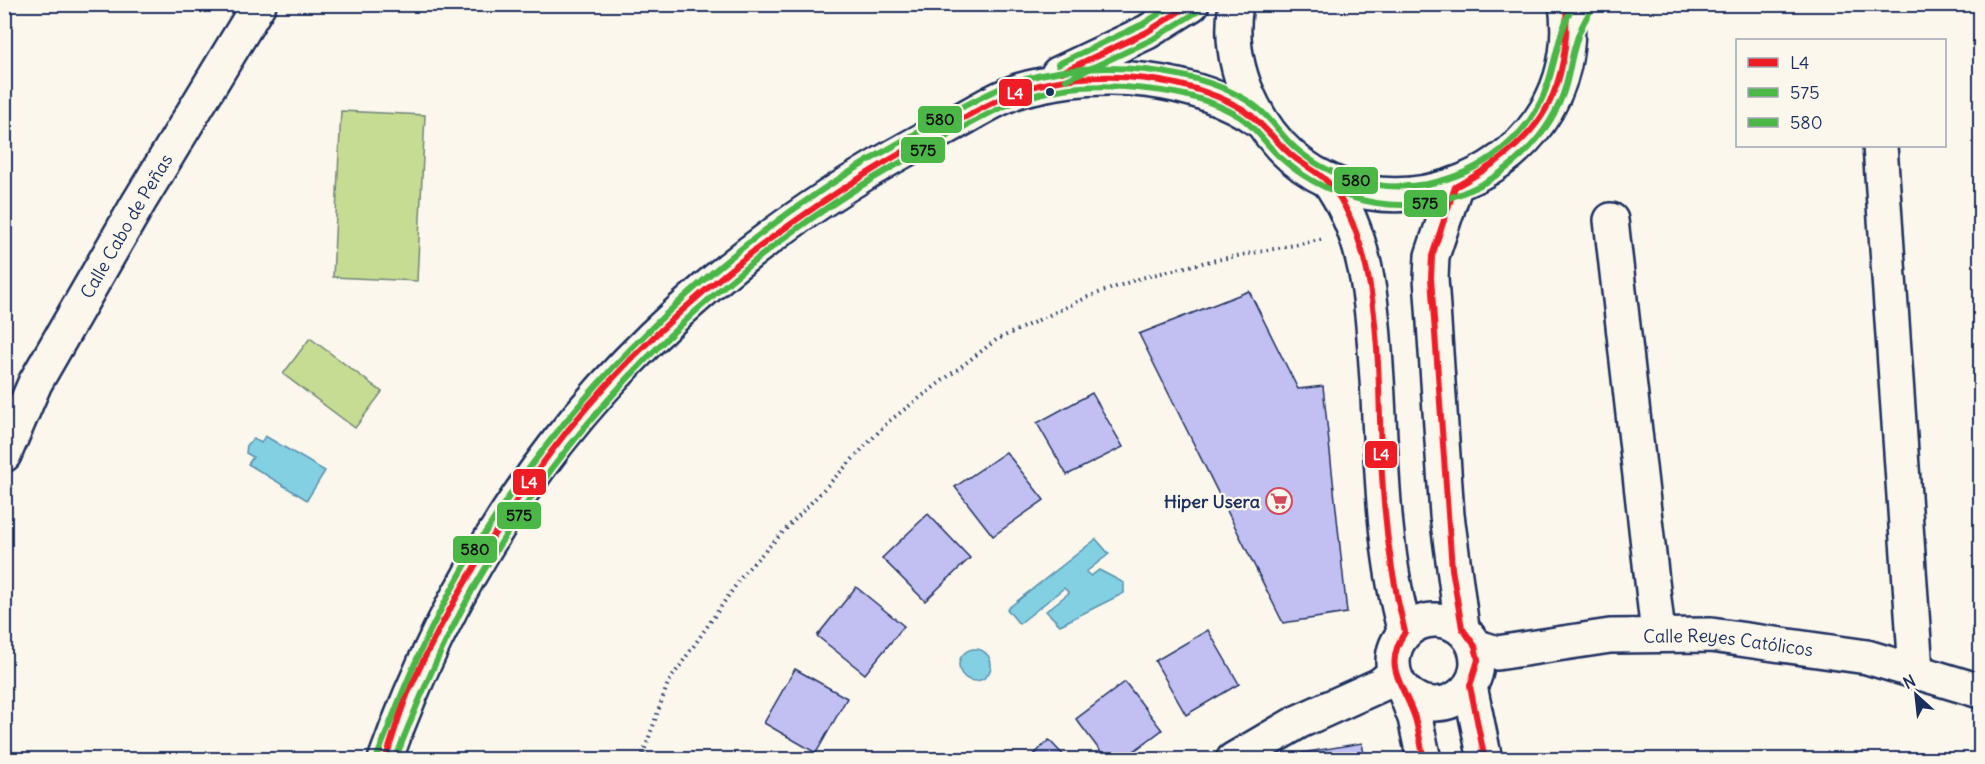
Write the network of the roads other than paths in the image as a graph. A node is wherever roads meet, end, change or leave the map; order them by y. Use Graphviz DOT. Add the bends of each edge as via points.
graph roads {
  1 [pos="259,4"];
  2 [pos="1192,4"];
  3 [pos="1236,4"];
  4 [pos="1584,4"];
  5 [pos="1567,20"];
  6 [pos="1025,88"];
  7 [pos="1260,121"];
  8 [pos="1880,147"];
  9 [pos="1328,180"];
  10 [pos="1455,187"];
  11 [pos="1611,220"];
  12 [pos="4,455"];
  13 [pos="1405,632"];
  14 [pos="1658,634"];
  15 [pos="1468,637"];
  16 [pos="1916,671"];
  17 [pos="1400,683"];
  18 [pos="1470,686"];
  19 [pos="1980,691"];
  20 [pos="385,759"];
  21 [pos="1233,759"];
  22 [pos="1424,759"];
  23 [pos="1485,759"];
  1 -- 12 [label="street, Calle Cabo de Peñas" via="35,383"];
  2 -- 6 [label="street" via="1147,32"];
  3 -- 7 [label="street" via="1235,55 1244,89"];
  4 -- 5 [label="street"];
  5 -- 10 [label="street" via="1563,69 1552,100 1534,128 1512,153 1485,173"];
  6 -- 7 [label="street" via="1110,78 1152,80 1216,96"];
  6 -- 20 [label="street" via="908,148 827,196 736,263 591,403 507,514 467,579 408,693"];
  7 -- 9 [label="street" via="1290,155"];
  8 -- 16 [label="street"];
  9 -- 10 [label="street" via="1359,191 1391,195"];
  9 -- 13 [label="street" via="1351,219 1371,292 1388,550"];
  10 -- 15 [label="street" via="1432,256 1431,278 1447,515"];
  11 -- 14 [label="street"];
  13 -- 15 [label="street" via="1439,619"];
  13 -- 17 [label="street" via="1394,651"];
  14 -- 15 [label="street, Calle Reyes Católicos" via="1610,636 1497,653"];
  14 -- 16 [label="street, Calle Reyes Católicos" via="1711,635 1812,647"];
  15 -- 18 [label="street" via="1478,660"];
  16 -- 19 [label="street, Calle Reyes Católicos"];
  17 -- 18 [label="street" via="1415,699 1439,705 1451,702"];
  17 -- 21 [label="street" via="1380,685 1298,722"];
  17 -- 22 [label="street" via="1415,718"];
  18 -- 23 [label="street"];
}
